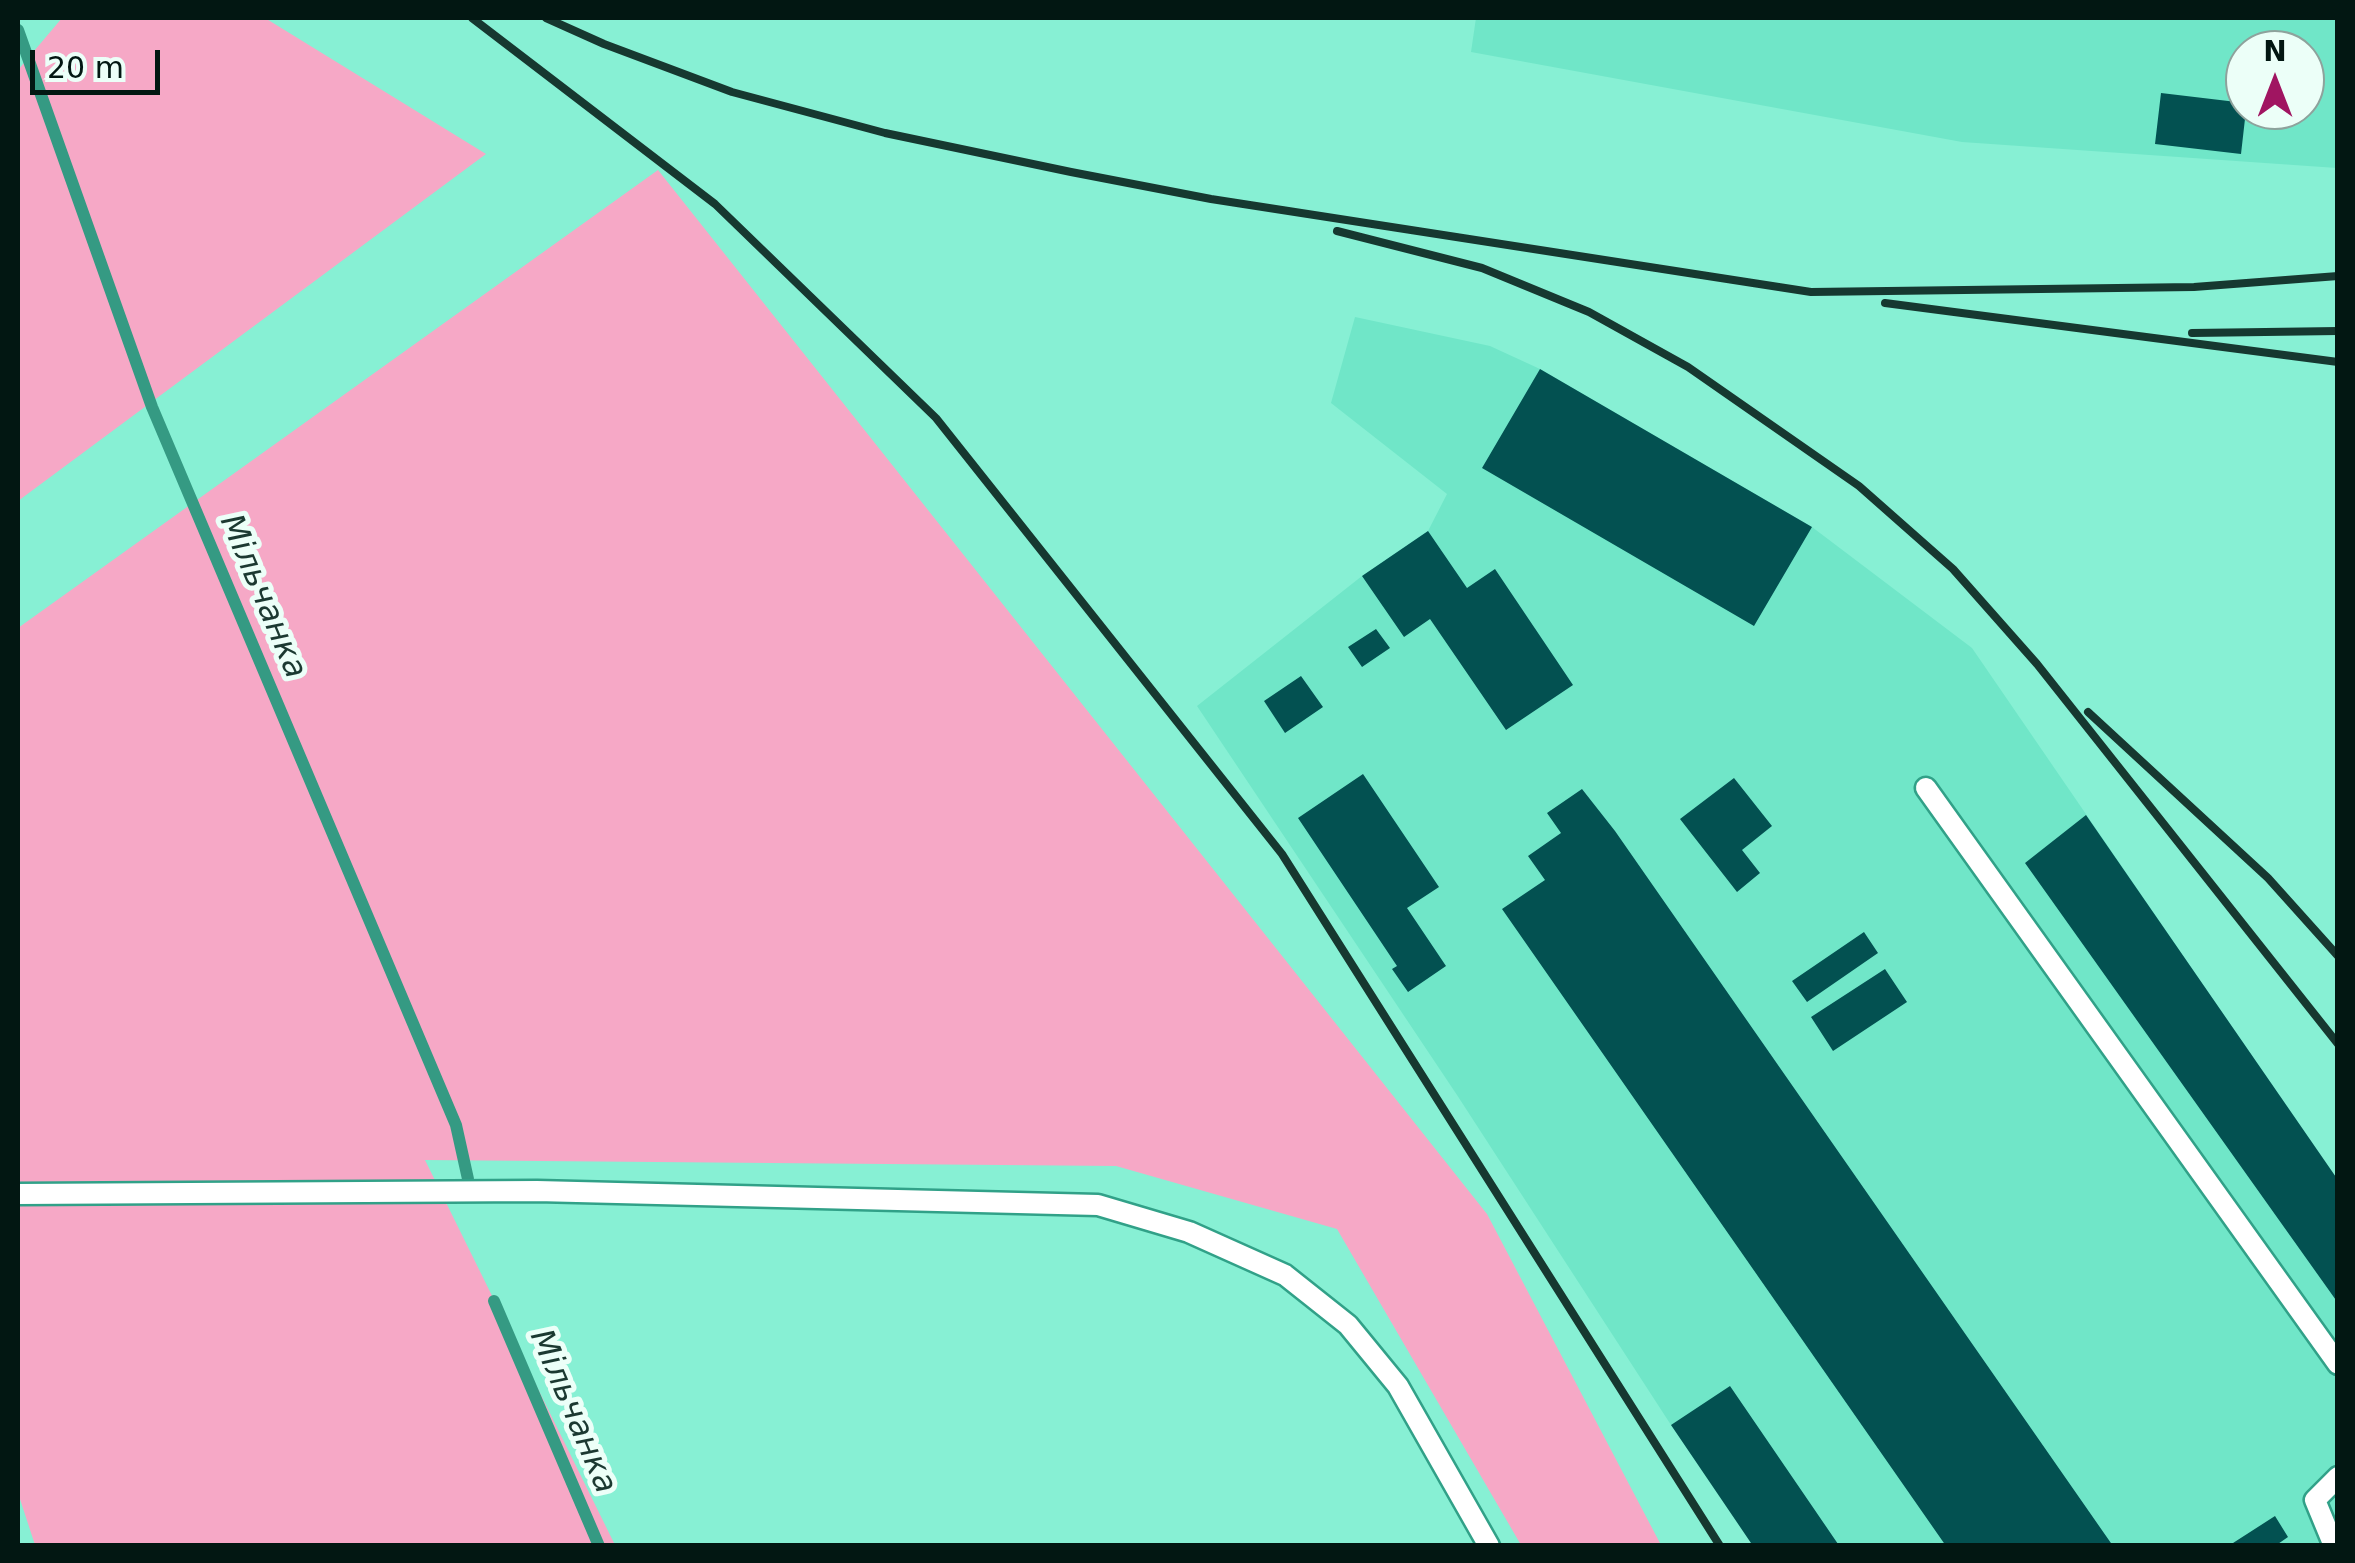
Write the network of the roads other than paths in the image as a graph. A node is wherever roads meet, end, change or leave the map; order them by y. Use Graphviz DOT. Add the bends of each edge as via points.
graph roads {
  1 [pos="1926,788"];
  2 [pos="18,1194"];
  3 [pos="2338,1364"];
  4 [pos="2338,1477"];
  5 [pos="1489,1546"];
  6 [pos="2334,1546"];
  1 -- 3 [label="lane"];
  2 -- 5 [label="lane" via="538,1191 1098,1206 1189,1232 1285,1275 1348,1325 1398,1386"];
  4 -- 6 [label="lane" via="2316,1500"];
}
